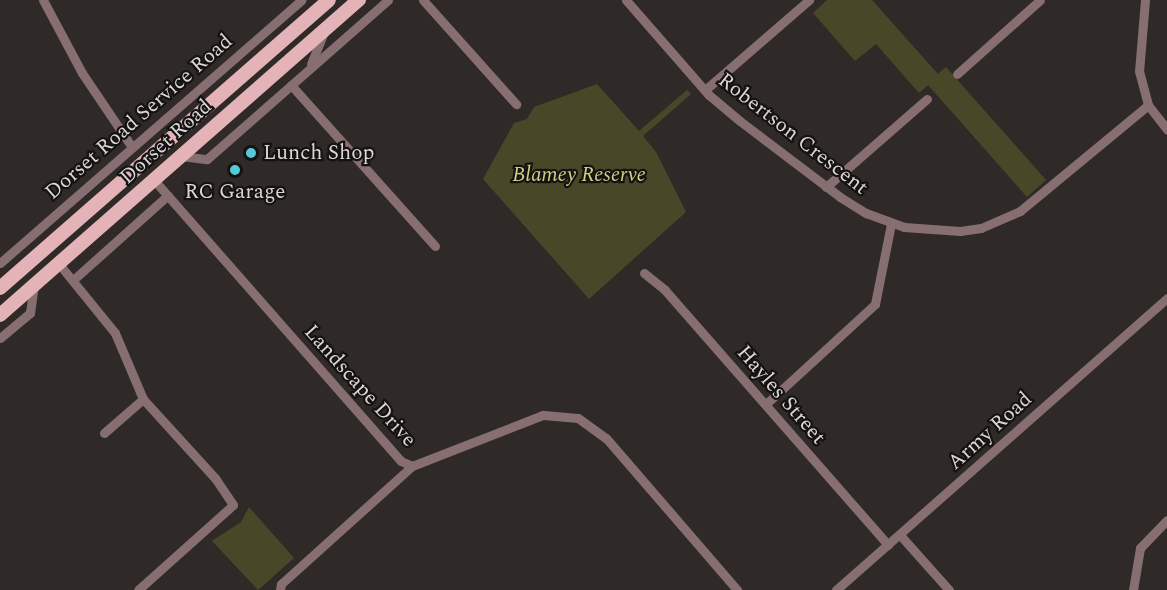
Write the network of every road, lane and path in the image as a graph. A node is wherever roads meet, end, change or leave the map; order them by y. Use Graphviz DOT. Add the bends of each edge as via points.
graph roads {
  1 [pos="43,0"];
  2 [pos="302,0"];
  3 [pos="329,0"];
  4 [pos="359,0"];
  5 [pos="388,0"];
  6 [pos="423,0"];
  7 [pos="626,0"];
  8 [pos="809,0"];
  9 [pos="1040,0"];
  10 [pos="1145,0"];
  11 [pos="325,30"];
  12 [pos="310,67"];
  13 [pos="957,74"];
  14 [pos="291,85"];
  15 [pos="705,90"];
  16 [pos="927,99"];
  17 [pos="516,104"];
  18 [pos="1148,105"];
  19 [pos="1167,129"];
  20 [pos="132,147"];
  21 [pos="181,156"];
  22 [pos="141,166"];
  23 [pos="154,180"];
  24 [pos="826,187"];
  25 [pos="168,195"];
  26 [pos="891,224"];
  27 [pos="435,246"];
  28 [pos="1,260"];
  29 [pos="59,264"];
  30 [pos="644,273"];
  31 [pos="73,280"];
  32 [pos="34,286"];
  33 [pos="0,288"];
  34 [pos="1167,298"];
  35 [pos="0,315"];
  36 [pos="0,338"];
  37 [pos="143,399"];
  38 [pos="766,405"];
  39 [pos="104,433"];
  40 [pos="412,466"];
  41 [pos="1167,519"];
  42 [pos="900,534"];
  43 [pos="888,545"];
  44 [pos="138,590"];
  45 [pos="280,590"];
  46 [pos="737,590"];
  47 [pos="836,590"];
  48 [pos="949,590"];
  49 [pos="1133,590"];
  1 -- 20 [label="street" via="82,73"];
  2 -- 20 [label="street, Dorset Road Service Road"];
  3 -- 22 [label="main road, Dorset Road"];
  4 -- 11 [label="main road, Dorset Road"];
  5 -- 12 [label="street"];
  6 -- 17 [label="street"];
  7 -- 15 [label="street, Robertson Crescent"];
  8 -- 15 [label="street"];
  9 -- 13 [label="street"];
  10 -- 18 [label="street" via="1139,71"];
  11 -- 12 [label="street"];
  11 -- 21 [label="main road, Dorset Road"];
  12 -- 14 [label="street"];
  14 -- 21 [label="street" via="207,159"];
  14 -- 27 [label="street"];
  15 -- 24 [label="street, Robertson Crescent"];
  16 -- 24 [label="street"];
  18 -- 19 [label="street"];
  18 -- 26 [label="street, Robertson Crescent" via="1039,199 1001,220 981,228 940,232"];
  20 -- 28 [label="street, Dorset Road Service Road"];
  21 -- 23 [label="main road, Dorset Road"];
  22 -- 23 [label="main road"];
  22 -- 33 [label="main road, Dorset Road"];
  23 -- 25 [label="street, Landscape Drive"];
  23 -- 29 [label="main road, Dorset Road"];
  24 -- 26 [label="street, Robertson Crescent"];
  25 -- 31 [label="street"];
  25 -- 40 [label="street, Landscape Drive" via="401,461"];
  26 -- 38 [label="street" via="875,304"];
  29 -- 31 [label="street"];
  29 -- 32 [label="main road, Dorset Road"];
  30 -- 38 [label="street, Hayles Street" via="664,289"];
  31 -- 37 [label="street" via="115,333"];
  32 -- 35 [label="main road, Dorset Road"];
  32 -- 36 [label="street" via="30,313"];
  34 -- 42 [label="street, Army Road"];
  37 -- 39 [label="street"];
  37 -- 44 [label="street" via="215,478 233,505"];
  38 -- 43 [label="street, Hayles Street"];
  40 -- 45 [label="street"];
  40 -- 46 [label="street, Landscape Drive" via="543,415 578,418 606,438"];
  41 -- 49 [label="street" via="1140,548"];
  42 -- 43 [label="street, Army Road"];
  42 -- 48 [label="street"];
  43 -- 47 [label="street, Army Road"];
}
